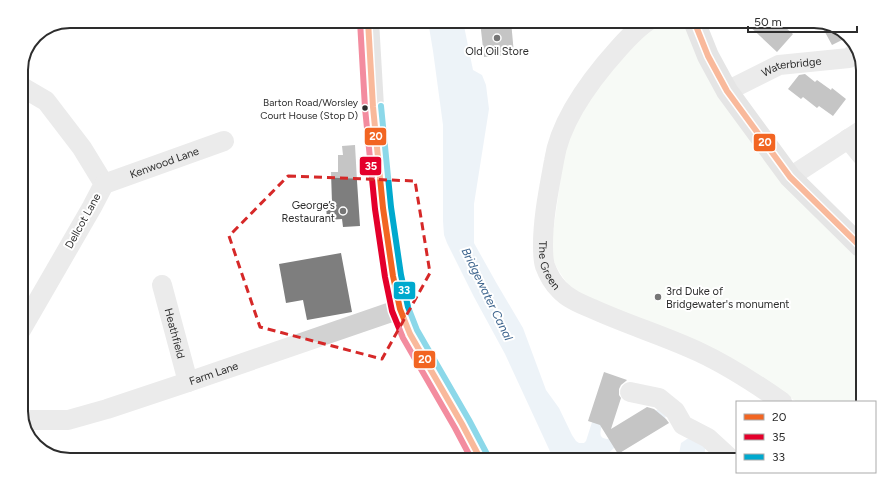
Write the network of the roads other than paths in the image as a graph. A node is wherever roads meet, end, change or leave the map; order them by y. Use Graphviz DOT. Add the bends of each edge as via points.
graph roads {
  1 [pos="368,28"];
  2 [pos="639,28"];
  3 [pos="697,28"];
  4 [pos="853,54"];
  5 [pos="28,90"];
  6 [pos="728,91"];
  7 [pos="855,134"];
  8 [pos="224,141"];
  9 [pos="790,177"];
  10 [pos="104,184"];
  11 [pos="856,242"];
  12 [pos="162,285"];
  13 [pos="400,309"];
  14 [pos="28,318"];
  15 [pos="188,382"];
  16 [pos="630,392"];
  17 [pos="781,401"];
  18 [pos="29,420"];
  19 [pos="477,453"];
  20 [pos="724,453"];
  1 -- 13 [label="main road" via="373,115 382,201"];
  2 -- 17 [label="street, The Green" via="590,83 560,139 554,158 545,218 545,265 559,290 568,297 716,360"];
  3 -- 6 [label="main road" via="708,56"];
  4 -- 6 [label="street, Waterbridge" via="849,58 779,65"];
  5 -- 10 [label="street, Dellcot Lane" via="46,101 82,148"];
  6 -- 9 [label="main road"];
  7 -- 9 [label="street"];
  8 -- 10 [label="street, Kenwood Lane"];
  9 -- 11 [label="main road"];
  10 -- 14 [label="street, Dellcot Lane"];
  12 -- 15 [label="street, Heathfield"];
  13 -- 15 [label="street, Farm Lane"];
  13 -- 19 [label="main road" via="410,334"];
  15 -- 18 [label="street, Farm Lane" via="68,420"];
  16 -- 20 [label="street" via="659,398 675,411 683,425 708,438"];
}
